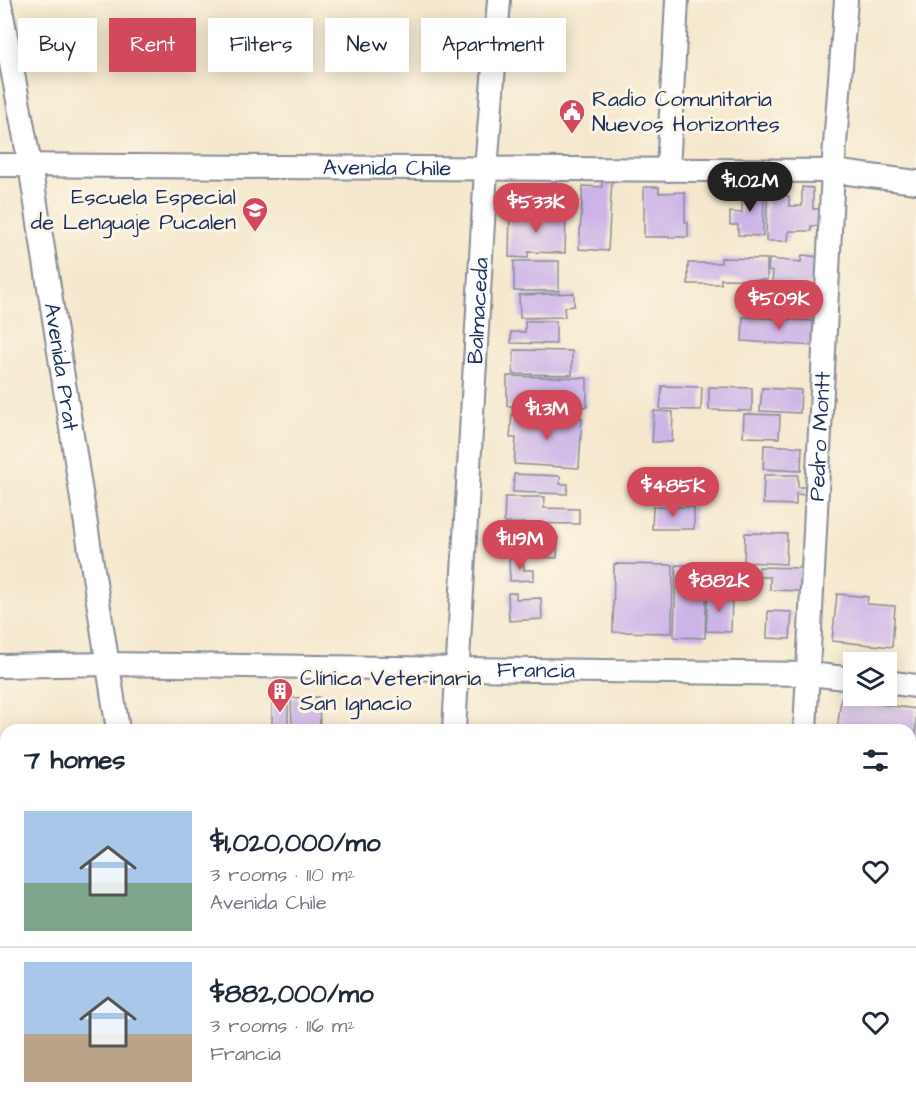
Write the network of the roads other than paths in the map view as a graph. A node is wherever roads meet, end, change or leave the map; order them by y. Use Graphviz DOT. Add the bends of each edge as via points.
graph roads {
  1 [pos="499,0"];
  2 [pos="677,0"];
  3 [pos="846,0"];
  4 [pos="0,4"];
  5 [pos="0,165"];
  6 [pos="30,165"];
  7 [pos="486,170"];
  8 [pos="668,170"];
  9 [pos="833,171"];
  10 [pos="916,182"];
  11 [pos="108,664"];
  12 [pos="0,666"];
  13 [pos="456,669"];
  14 [pos="809,674"];
  15 [pos="843,678"];
  16 [pos="897,683"];
  17 [pos="916,686"];
  18 [pos="117,724"];
  19 [pos="454,724"];
  20 [pos="805,724"];
  1 -- 7 [label="street, Balmaceda"];
  2 -- 8 [label="street"];
  3 -- 9 [label="street, Pedro Montt"];
  4 -- 6 [label="street, Avenida Prat"];
  5 -- 6 [label="street, Avenida Chile"];
  6 -- 7 [label="street, Avenida Chile"];
  6 -- 11 [label="street, Avenida Prat"];
  7 -- 8 [label="street, Avenida Chile"];
  7 -- 13 [label="street, Balmaceda"];
  8 -- 9 [label="street, Avenida Chile"];
  9 -- 10 [label="street, Avenida Chile"];
  9 -- 14 [label="street, Pedro Montt"];
  11 -- 12 [label="street, Francia"];
  11 -- 13 [label="street, Francia"];
  11 -- 18 [label="street, Avenida Prat"];
  13 -- 14 [label="street, Francia"];
  13 -- 19 [label="street, Balmaceda"];
  14 -- 15 [label="street, Francia"];
  14 -- 20 [label="street, Pedro Montt"];
  16 -- 17 [label="street"];
}
